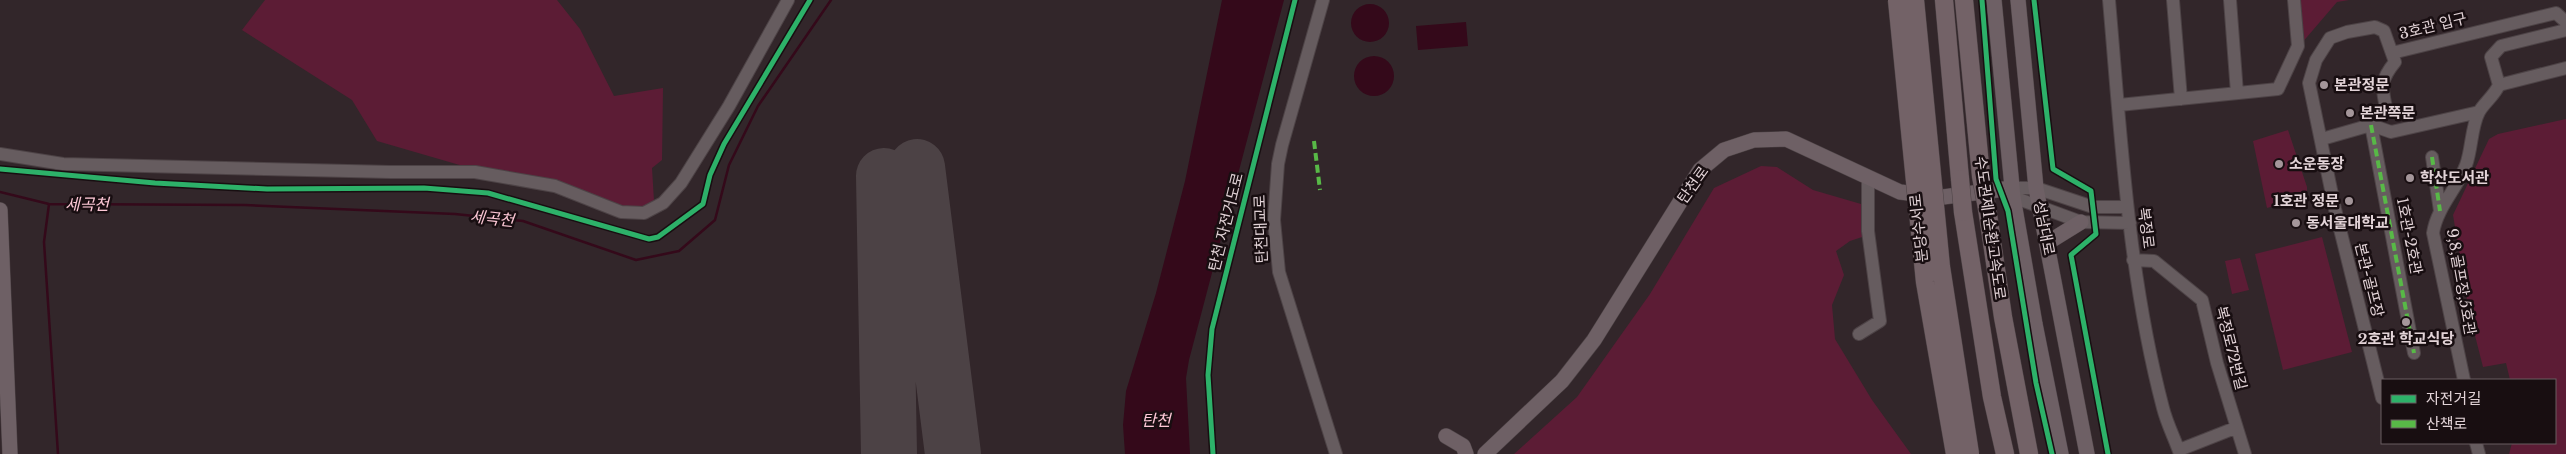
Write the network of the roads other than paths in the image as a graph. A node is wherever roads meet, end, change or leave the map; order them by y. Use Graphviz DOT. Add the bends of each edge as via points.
graph roads {
  1 [pos="788,0"];
  2 [pos="1323,0"];
  3 [pos="1897,0"];
  4 [pos="1915,0"];
  5 [pos="1944,0"];
  6 [pos="1964,0"];
  7 [pos="1994,0"];
  8 [pos="2018,0"];
  9 [pos="2109,0"];
  10 [pos="2172,0"];
  11 [pos="2230,0"];
  12 [pos="2294,0"];
  13 [pos="2566,22"];
  14 [pos="2566,30"];
  15 [pos="2392,53"];
  16 [pos="2566,68"];
  17 [pos="2499,85"];
  18 [pos="2237,93"];
  19 [pos="2182,99"];
  20 [pos="2119,105"];
  21 [pos="2479,112"];
  22 [pos="2371,125"];
  23 [pos="2322,139"];
  24 [pos="0,154"];
  25 [pos="2432,157"];
  26 [pos="1868,177"];
  27 [pos="2036,188"];
  28 [pos="2010,192"];
  29 [pos="2127,207"];
  30 [pos="2040,208"];
  31 [pos="0,210"];
  32 [pos="2440,211"];
  33 [pos="0,219"];
  34 [pos="2081,222"];
  35 [pos="2130,223"];
  36 [pos="2047,243"];
  37 [pos="2133,260"];
  38 [pos="1859,334"];
  39 [pos="2414,353"];
  40 [pos="2464,379"];
  41 [pos="2381,394"];
  42 [pos="2235,428"];
  43 [pos="1446,436"];
  44 [pos="2180,452"];
  45 [pos="10,454"];
  46 [pos="1336,454"];
  47 [pos="1466,454"];
  48 [pos="1485,454"];
  49 [pos="1955,454"];
  50 [pos="1970,454"];
  51 [pos="2005,454"];
  52 [pos="2029,454"];
  53 [pos="2061,454"];
  54 [pos="2087,454"];
  55 [pos="2245,454"];
  1 -- 24 [label="street" via="729,106 681,183 663,203 644,213 621,212 555,186 475,172 64,164"];
  2 -- 46 [label="street, 탄천대교로" via="1282,145 1274,220 1279,272"];
  3 -- 49 [label="highway, 분당수서로, bridge" via="1925,282"];
  4 -- 50 [label="highway, 분당수서로, bridge" via="1941,267"];
  5 -- 51 [label="highway, 수도권제1순환고속도로, bridge" via="1963,212 1992,397"];
  6 -- 52 [label="highway, 수도권제1순환고속도로, bridge" via="1981,176"];
  7 -- 28 [label="main road, 성남대로"];
  8 -- 27 [label="main road, 성남대로"];
  9 -- 20 [label="street, 복정로"];
  10 -- 19 [label="street"];
  11 -- 18 [label="street"];
  12 -- 18 [label="street" via="2298,46 2278,89"];
  13 -- 15 [label="street, 3호관 입구" via="2556,13"];
  14 -- 17 [label="street" via="2501,46 2491,57"];
  15 -- 22 [label="street" via="2395,62 2384,75 2382,90 2386,107"];
  15 -- 23 [label="street, 본관-골프장" via="2384,31 2375,27 2330,38 2316,60 2309,83"];
  16 -- 17 [label="street"];
  17 -- 21 [label="street, 9,8,골프장,5호관"];
  18 -- 19 [label="street"];
  19 -- 20 [label="street"];
  20 -- 29 [label="street, 복정로"];
  21 -- 22 [label="street" via="2391,132"];
  21 -- 32 [label="street, 9,8,골프장,5호관" via="2466,165"];
  22 -- 23 [label="street"];
  22 -- 39 [label="street, 1호관-2호관"];
  23 -- 41 [label="street, 본관-골프장" via="2335,209"];
  25 -- 32 [label="street"];
  26 -- 28 [label="main road, 탄천로" via="1900,192 1943,197"];
  26 -- 38 [label="street" via="1868,231 1880,321"];
  26 -- 48 [label="main road, 탄천로" via="1786,139 1754,140 1724,150 1700,170 1594,340 1562,381"];
  27 -- 28 [label="street"];
  27 -- 29 [label="street" via="2093,207"];
  27 -- 30 [label="main road, 성남대로"];
  28 -- 30 [label="street"];
  28 -- 53 [label="main road, 성남대로"];
  29 -- 35 [label="street, 복정로"];
  30 -- 34 [label="street"];
  30 -- 36 [label="main road, 성남대로"];
  31 -- 33 [label="main road"];
  32 -- 40 [label="street, 9,8,골프장,5호관" via="2435,218 2433,233"];
  33 -- 45 [label="main road"];
  34 -- 35 [label="street"];
  34 -- 36 [label="main road"];
  35 -- 37 [label="street, 복정로"];
  36 -- 54 [label="main road, 성남대로"];
  37 -- 42 [label="street, 복정로72번길" via="2154,261 2202,300"];
  37 -- 44 [label="street, 복정로" via="2153,366 2164,410"];
  42 -- 44 [label="street"];
  42 -- 55 [label="street, 복정로72번길"];
  43 -- 47 [label="main road" via="1463,446"];
}
